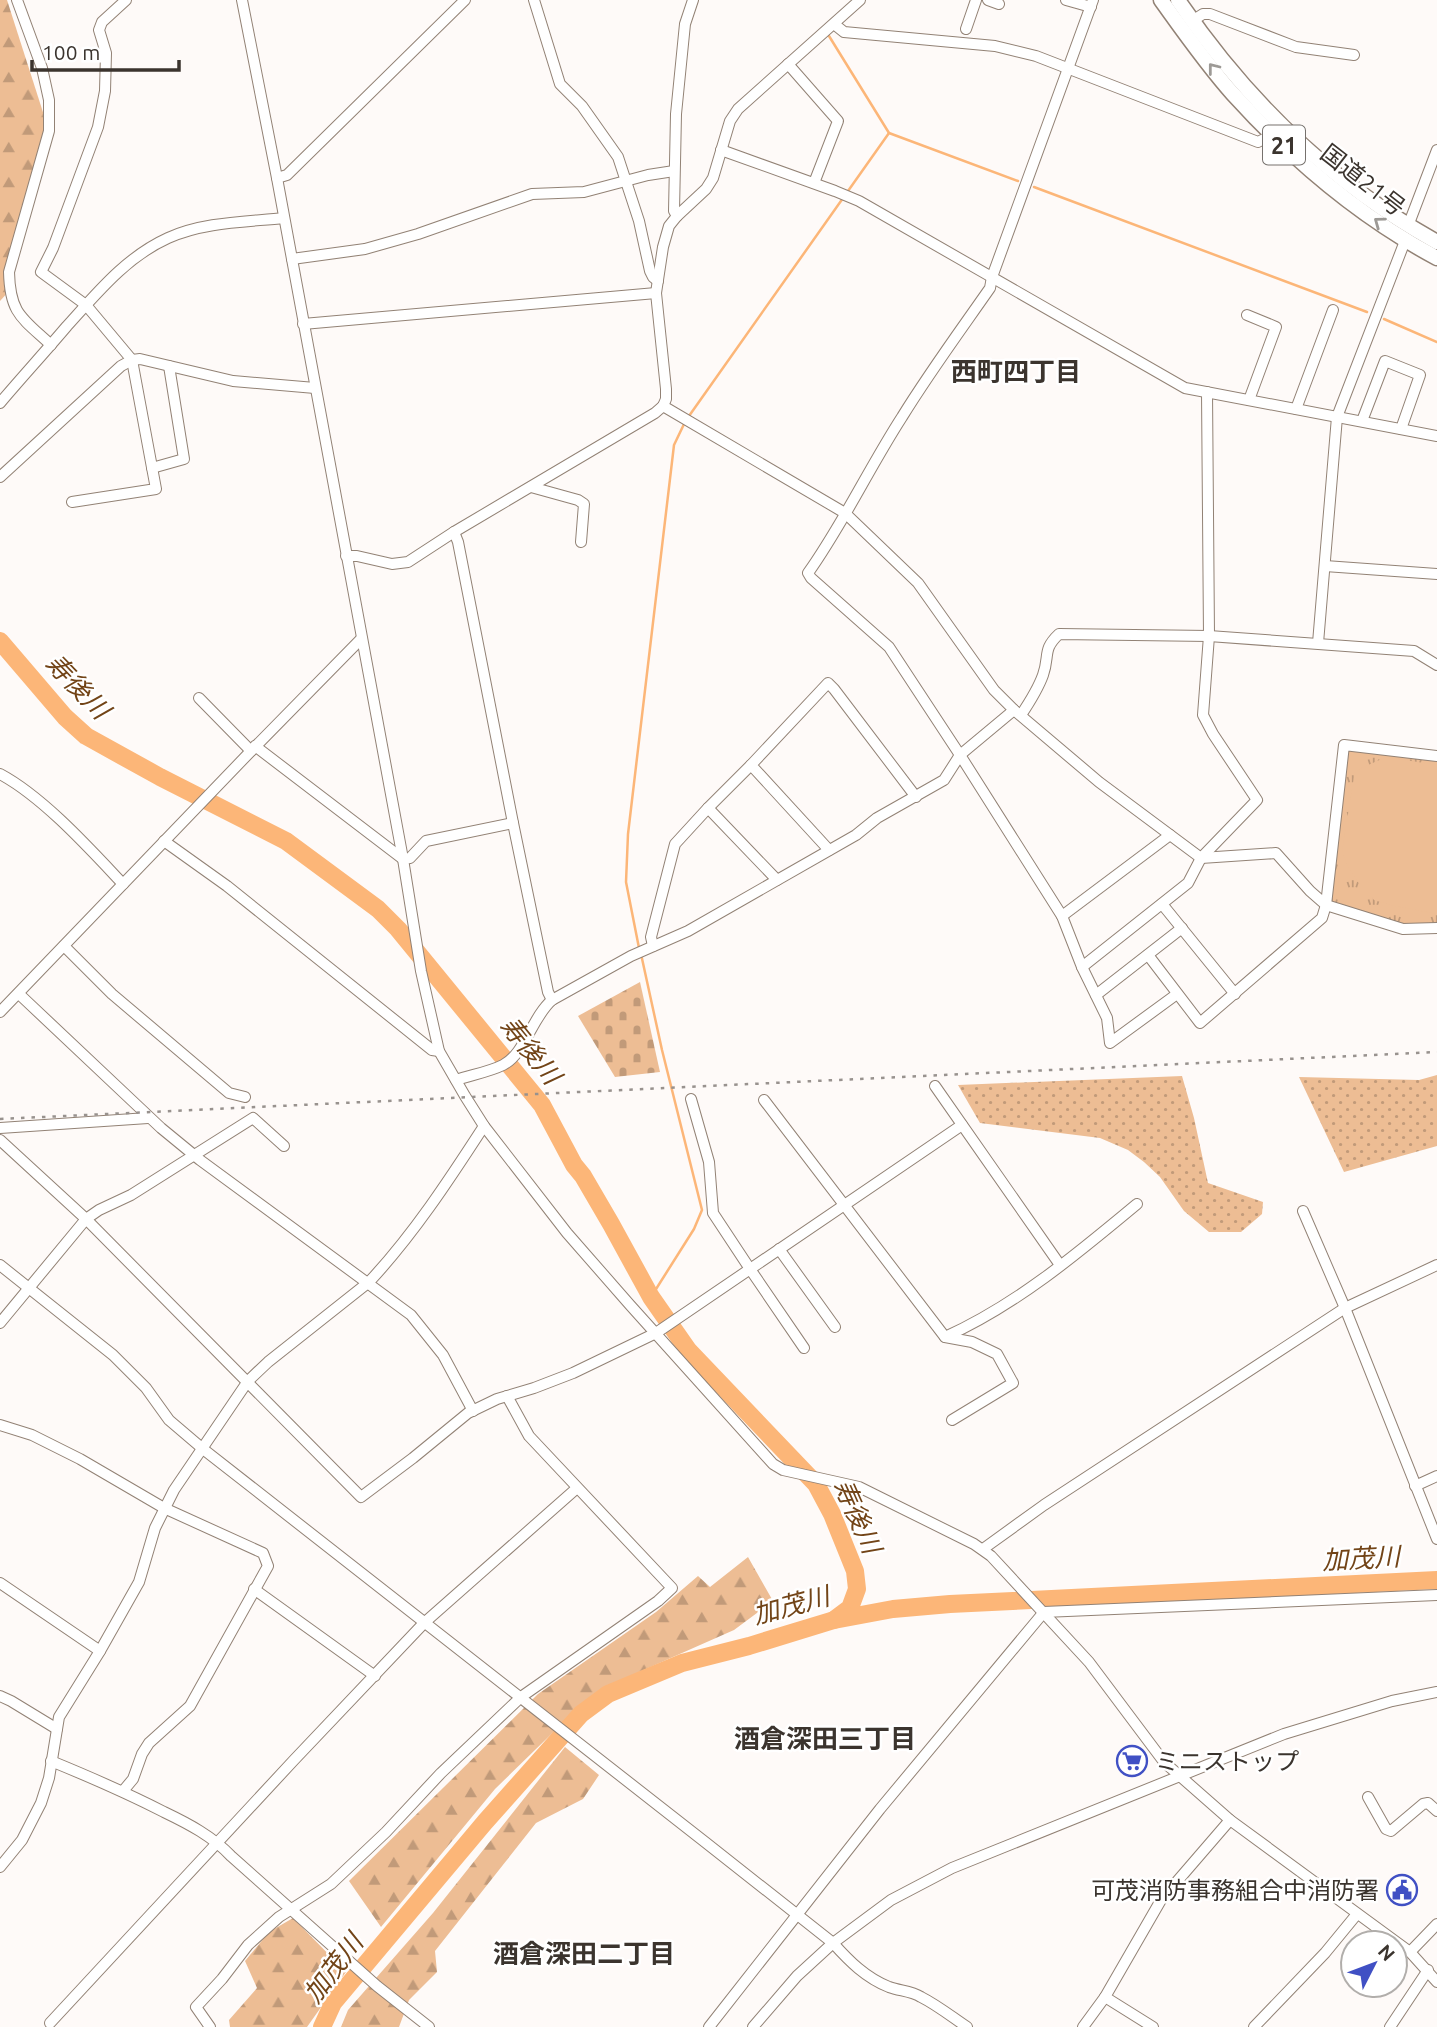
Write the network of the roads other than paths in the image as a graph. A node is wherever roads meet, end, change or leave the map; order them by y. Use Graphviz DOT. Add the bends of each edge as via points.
graph roads {
  1 [pos="17,0"];
  2 [pos="126,0"];
  3 [pos="242,0"];
  4 [pos="465,0"];
  5 [pos="534,0"];
  6 [pos="693,0"];
  7 [pos="860,0"];
  8 [pos="976,0"];
  9 [pos="988,0"];
  10 [pos="1066,0"];
  11 [pos="1161,0"];
  12 [pos="1178,0"];
  13 [pos="999,4"];
  14 [pos="1092,4"];
  15 [pos="1192,21"];
  16 [pos="834,24"];
  17 [pos="965,29"];
  18 [pos="1354,55"];
  19 [pos="789,64"];
  20 [pos="1069,69"];
  21 [pos="1272,135"];
  22 [pos="721,150"];
  23 [pos="1437,150"];
  24 [pos="1434,165"];
  25 [pos="674,171"];
  26 [pos="277,178"];
  27 [pos="626,182"];
  28 [pos="814,183"];
  29 [pos="677,216"];
  30 [pos="284,218"];
  31 [pos="1407,234"];
  32 [pos="1437,242"];
  33 [pos="1437,258"];
  34 [pos="292,259"];
  35 [pos="992,277"];
  36 [pos="658,281"];
  37 [pos="656,293"];
  38 [pos="86,305"];
  39 [pos="1333,310"];
  40 [pos="1247,316"];
  41 [pos="303,324"];
  42 [pos="51,345"];
  43 [pos="132,360"];
  44 [pos="169,366"];
  45 [pos="315,388"];
  46 [pos="1207,392"];
  47 [pos="1249,400"];
  48 [pos="0,403"];
  49 [pos="663,406"];
  50 [pos="1296,409"];
  51 [pos="1337,417"];
  52 [pos="1362,421"];
  53 [pos="1401,429"];
  54 [pos="1437,436"];
  55 [pos="152,468"];
  56 [pos="0,477"];
  57 [pos="531,487"];
  58 [pos="72,502"];
  59 [pos="845,513"];
  60 [pos="454,533"];
  61 [pos="581,542"];
  62 [pos="346,556"];
  63 [pos="1325,566"];
  64 [pos="1437,574"];
  65 [pos="1209,636"];
  66 [pos="361,639"];
  67 [pos="1318,643"];
  68 [pos="1437,666"];
  69 [pos="199,698"];
  70 [pos="1017,712"];
  71 [pos="253,749"];
  72 [pos="960,755"];
  73 [pos="1437,756"];
  74 [pos="751,765"];
  75 [pos="0,774"];
  76 [pos="916,797"];
  77 [pos="708,808"];
  78 [pos="513,823"];
  79 [pos="1170,835"];
  80 [pos="164,841"];
  81 [pos="829,850"];
  82 [pos="1201,858"];
  83 [pos="402,859"];
  84 [pos="777,880"];
  85 [pos="122,884"];
  86 [pos="1162,904"];
  87 [pos="1326,905"];
  88 [pos="1062,916"];
  89 [pos="1437,928"];
  90 [pos="1182,929"];
  91 [pos="64,946"];
  92 [pos="650,948"];
  93 [pos="1148,955"];
  94 [pos="1082,967"];
  95 [pos="19,994"];
  96 [pos="1177,994"];
  97 [pos="1234,994"];
  98 [pos="1096,995"];
  99 [pos="552,1000"];
  100 [pos="0,1013"];
  101 [pos="439,1051"];
  102 [pos="456,1080"];
  103 [pos="935,1086"];
  104 [pos="245,1097"];
  105 [pos="691,1099"];
  106 [pos="764,1100"];
  107 [pos="148,1118"];
  108 [pos="962,1125"];
  109 [pos="484,1126"];
  110 [pos="0,1128"];
  111 [pos="1,1144"];
  112 [pos="284,1146"];
  113 [pos="196,1156"];
  114 [pos="1137,1204"];
  115 [pos="844,1205"];
  116 [pos="1303,1211"];
  117 [pos="86,1219"];
  118 [pos="779,1249"];
  119 [pos="0,1265"];
  120 [pos="1060,1265"];
  121 [pos="1437,1265"];
  122 [pos="750,1269"];
  123 [pos="369,1282"];
  124 [pos="29,1289"];
  125 [pos="1345,1308"];
  126 [pos="0,1323"];
  127 [pos="835,1327"];
  128 [pos="659,1331"];
  129 [pos="945,1337"];
  130 [pos="804,1348"];
  131 [pos="248,1381"];
  132 [pos="507,1396"];
  133 [pos="473,1411"];
  134 [pos="952,1420"];
  135 [pos="0,1425"];
  136 [pos="203,1449"];
  137 [pos="1437,1476"];
  138 [pos="1415,1486"];
  139 [pos="578,1488"];
  140 [pos="164,1508"];
  141 [pos="1437,1539"];
  142 [pos="983,1549"];
  143 [pos="0,1583"];
  144 [pos="254,1589"];
  145 [pos="1437,1595"];
  146 [pos="1042,1609"];
  147 [pos="424,1623"];
  148 [pos="100,1651"];
  149 [pos="374,1676"];
  150 [pos="1437,1692"];
  151 [pos="0,1696"];
  152 [pos="521,1697"];
  153 [pos="57,1729"];
  154 [pos="51,1761"];
  155 [pos="1179,1776"];
  156 [pos="123,1791"];
  157 [pos="1368,1797"];
  158 [pos="1437,1811"];
  159 [pos="1230,1820"];
  160 [pos="218,1842"];
  161 [pos="0,1867"];
  162 [pos="291,1909"];
  163 [pos="1357,1914"];
  164 [pos="797,1915"];
  165 [pos="1437,1924"];
  166 [pos="833,1943"];
  167 [pos="1410,1952"];
  168 [pos="1428,1970"];
  169 [pos="1437,1982"];
  170 [pos="1105,1997"];
  171 [pos="50,2023"];
  172 [pos="210,2027"];
  173 [pos="429,2027"];
  174 [pos="709,2027"];
  175 [pos="753,2027"];
  176 [pos="967,2027"];
  177 [pos="1083,2027"];
  178 [pos="1153,2027"];
  179 [pos="1254,2027"];
  180 [pos="1390,2027"];
  1 -- 42 [label="street" via="42,68 49,131 9,272 9,290 14,307"];
  2 -- 38 [label="street" via="99,30 106,53 98,127 41,272"];
  3 -- 26 [label="street"];
  4 -- 26 [label="street" via="287,175"];
  5 -- 27 [label="street" via="560,83 618,157"];
  6 -- 25 [label="street" via="685,24"];
  7 -- 16 [label="street"];
  8 -- 17 [label="street"];
  9 -- 13 [label="street"];
  10 -- 14 [label="street"];
  21 -- 11 [label="highway, 国道21号 / 21, one-way" via="1231,92"];
  12 -- 15 [label="highway, 国道21号 / 21"];
  14 -- 20 [label="street"];
  15 -- 18 [label="street" via="1209,14 1300,48"];
  15 -- 31 [label="highway, 国道21号 / 21" via="1282,127"];
  16 -- 19 [label="street"];
  16 -- 20 [label="street" via="845,32 995,47"];
  19 -- 22 [label="street" via="738,109"];
  19 -- 28 [label="street" via="838,121"];
  20 -- 21 [label="street" via="1258,142"];
  20 -- 35 [label="street"];
  31 -- 21 [label="highway, 国道21号 / 21, one-way" via="1339,194"];
  22 -- 28 [label="street"];
  22 -- 29 [label="street" via="706,189"];
  23 -- 24 [label="street"];
  24 -- 31 [label="street"];
  25 -- 27 [label="street"];
  25 -- 29 [label="street"];
  26 -- 30 [label="street"];
  27 -- 34 [label="street" via="584,192 532,194 365,249"];
  27 -- 36 [label="street" via="650,271"];
  28 -- 35 [label="street" via="852,198"];
  29 -- 36 [label="street" via="669,226"];
  30 -- 34 [label="street"];
  30 -- 38 [label="street" via="223,224 167,238 118,271"];
  31 -- 32 [label="highway, 国道21号 / 21"];
  31 -- 33 [label="highway, 国道21号 / 21"];
  31 -- 51 [label="street"];
  34 -- 41 [label="street"];
  35 -- 46 [label="street" via="1168,379"];
  35 -- 59 [label="street" via="990,288 902,416"];
  36 -- 37 [label="street"];
  37 -- 41 [label="street"];
  37 -- 49 [label="street" via="666,389"];
  38 -- 42 [label="street"];
  38 -- 43 [label="street"];
  39 -- 50 [label="street"];
  40 -- 47 [label="street" via="1276,327"];
  41 -- 45 [label="street"];
  42 -- 48 [label="street"];
  43 -- 44 [label="street"];
  43 -- 55 [label="street"];
  43 -- 56 [label="street"];
  44 -- 45 [label="street" via="233,381"];
  44 -- 55 [label="street" via="184,459"];
  45 -- 62 [label="street"];
  46 -- 47 [label="street"];
  46 -- 65 [label="street"];
  47 -- 50 [label="street"];
  49 -- 57 [label="street"];
  49 -- 59 [label="street"];
  50 -- 51 [label="street"];
  51 -- 52 [label="street"];
  51 -- 63 [label="street"];
  52 -- 53 [label="street"];
  52 -- 53 [label="street" via="1385,361 1420,375"];
  53 -- 54 [label="street"];
  55 -- 58 [label="street" via="156,489"];
  57 -- 60 [label="street"];
  57 -- 61 [label="street" via="584,504"];
  59 -- 70 [label="street" via="918,583 994,690"];
  59 -- 72 [label="street" via="808,573 889,648"];
  60 -- 62 [label="street" via="408,562 392,564"];
  60 -- 78 [label="street"];
  62 -- 66 [label="street"];
  63 -- 64 [label="street"];
  63 -- 67 [label="street"];
  65 -- 67 [label="street"];
  65 -- 70 [label="street" via="1059,634 1048,644 1043,674 1028,705"];
  65 -- 82 [label="street" via="1203,715 1256,800"];
  66 -- 71 [label="street"];
  66 -- 83 [label="street"];
  67 -- 68 [label="street" via="1414,651"];
  69 -- 71 [label="street"];
  70 -- 72 [label="street"];
  70 -- 79 [label="street"];
  71 -- 80 [label="street"];
  71 -- 83 [label="street"];
  72 -- 76 [label="street" via="944,780"];
  72 -- 88 [label="street"];
  73 -- 87 [label="street" via="1343,745"];
  74 -- 76 [label="street" via="828,683"];
  74 -- 77 [label="street"];
  74 -- 81 [label="street"];
  75 -- 85 [label="street" via="56,817"];
  76 -- 81 [label="street"];
  77 -- 84 [label="street"];
  77 -- 92 [label="street" via="675,844"];
  78 -- 83 [label="street" via="426,841 410,858"];
  78 -- 99 [label="street"];
  79 -- 82 [label="street"];
  79 -- 88 [label="street"];
  80 -- 85 [label="street"];
  80 -- 101 [label="street"];
  81 -- 84 [label="street"];
  82 -- 86 [label="street" via="1188,883"];
  82 -- 87 [label="street" via="1276,853"];
  83 -- 101 [label="street"];
  84 -- 92 [label="street"];
  85 -- 91 [label="street"];
  86 -- 90 [label="street"];
  86 -- 94 [label="street"];
  87 -- 89 [label="street" via="1403,929"];
  87 -- 97 [label="street" via="1322,918"];
  88 -- 94 [label="street"];
  90 -- 93 [label="street"];
  90 -- 97 [label="street"];
  91 -- 95 [label="street"];
  91 -- 104 [label="street" via="112,994 229,1093"];
  92 -- 99 [label="street"];
  93 -- 96 [label="street"];
  93 -- 98 [label="street"];
  94 -- 98 [label="street"];
  95 -- 100 [label="street"];
  95 -- 107 [label="street"];
  96 -- 97 [label="street" via="1200,1023"];
  96 -- 98 [label="street" via="1110,1043 1107,1018"];
  99 -- 102 [label="street" via="507,1062"];
  101 -- 102 [label="street"];
  102 -- 109 [label="street"];
  103 -- 108 [label="street"];
  105 -- 122 [label="street" via="709,1163 713,1213"];
  106 -- 115 [label="street"];
  107 -- 110 [label="street"];
  107 -- 113 [label="street"];
  108 -- 115 [label="street"];
  108 -- 120 [label="street"];
  109 -- 123 [label="street" via="442,1191"];
  109 -- 128 [label="street" via="568,1233"];
  111 -- 117 [label="street"];
  112 -- 113 [label="street" via="253,1118"];
  113 -- 117 [label="street"];
  113 -- 123 [label="street"];
  114 -- 120 [label="street"];
  115 -- 118 [label="street"];
  115 -- 129 [label="street"];
  116 -- 125 [label="street"];
  117 -- 124 [label="street"];
  117 -- 131 [label="street"];
  118 -- 122 [label="street"];
  118 -- 127 [label="street"];
  119 -- 124 [label="street"];
  120 -- 129 [label="street" via="1018,1296"];
  121 -- 125 [label="street"];
  122 -- 128 [label="street"];
  122 -- 130 [label="street"];
  123 -- 131 [label="street"];
  123 -- 133 [label="street" via="411,1315 443,1355"];
  124 -- 126 [label="street"];
  124 -- 136 [label="street" via="113,1355 169,1420"];
  125 -- 138 [label="street"];
  125 -- 142 [label="street"];
  128 -- 132 [label="street" via="573,1373"];
  128 -- 142 [label="street" via="773,1464 859,1487"];
  129 -- 134 [label="street" via="972,1342 997,1354 1013,1383"];
  131 -- 133 [label="street" via="361,1497"];
  131 -- 136 [label="street"];
  132 -- 133 [label="street"];
  132 -- 139 [label="street" via="529,1436"];
  135 -- 140 [label="street" via="32,1434"];
  136 -- 140 [label="street"];
  136 -- 147 [label="street"];
  137 -- 138 [label="street"];
  138 -- 141 [label="street"];
  139 -- 147 [label="street"];
  139 -- 152 [label="street" via="672,1588"];
  140 -- 144 [label="street" via="263,1553 268,1566"];
  140 -- 148 [label="street" via="139,1582"];
  142 -- 146 [label="street"];
  143 -- 148 [label="street"];
  144 -- 149 [label="street"];
  144 -- 156 [label="street" via="190,1706 149,1743"];
  145 -- 146 [label="street"];
  146 -- 155 [label="street"];
  146 -- 164 [label="street"];
  147 -- 149 [label="street"];
  147 -- 152 [label="street"];
  148 -- 153 [label="street" via="59,1717"];
  149 -- 160 [label="street"];
  150 -- 155 [label="street" via="1332,1718"];
  151 -- 153 [label="street"];
  152 -- 162 [label="street" via="331,1884"];
  152 -- 164 [label="street"];
  153 -- 154 [label="street"];
  154 -- 156 [label="street"];
  154 -- 161 [label="street" via="41,1803 22,1840"];
  155 -- 159 [label="street"];
  155 -- 166 [label="street" via="952,1868 891,1900"];
  156 -- 160 [label="street"];
  157 -- 158 [label="street" via="1385,1829 1391,1831 1423,1804"];
  159 -- 163 [label="street"];
  159 -- 170 [label="street" via="1161,1900"];
  160 -- 162 [label="street"];
  160 -- 171 [label="street"];
  162 -- 172 [label="street" via="248,1945 197,2007"];
  162 -- 173 [label="street"];
  163 -- 167 [label="street"];
  163 -- 179 [label="street"];
  164 -- 166 [label="street"];
  164 -- 174 [label="street"];
  165 -- 167 [label="street"];
  166 -- 175 [label="street"];
  166 -- 176 [label="street" via="866,1975 922,1997"];
  167 -- 168 [label="street"];
  168 -- 169 [label="street"];
  168 -- 180 [label="street"];
  170 -- 177 [label="street"];
  170 -- 178 [label="street"];
}
